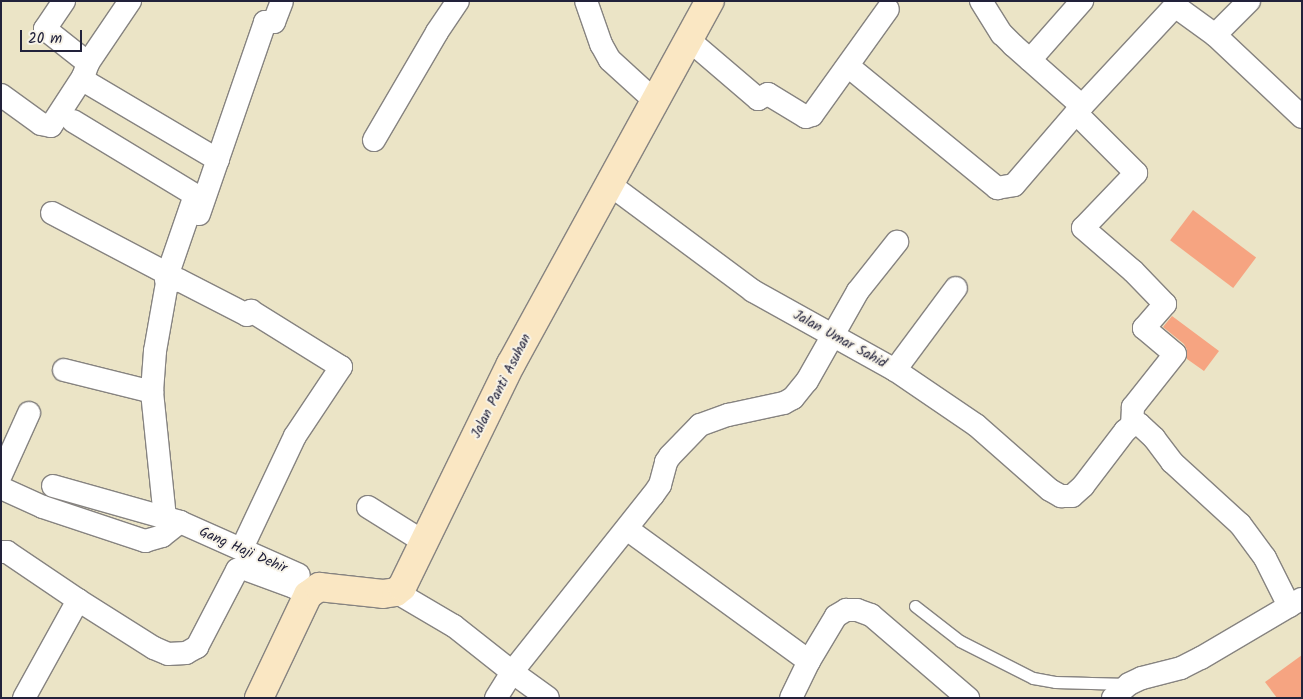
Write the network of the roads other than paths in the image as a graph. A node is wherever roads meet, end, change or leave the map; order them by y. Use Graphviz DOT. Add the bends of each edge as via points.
graph roads {
  1 [pos="64,1"];
  2 [pos="130,1"];
  3 [pos="282,1"];
  4 [pos="458,1"];
  5 [pos="586,1"];
  6 [pos="710,1"];
  7 [pos="981,1"];
  8 [pos="1082,1"];
  9 [pos="1249,1"];
  10 [pos="1177,4"];
  11 [pos="888,9"];
  12 [pos="1215,35"];
  13 [pos="689,40"];
  14 [pos="1030,60"];
  15 [pos="848,66"];
  16 [pos="86,70"];
  17 [pos="1,95"];
  18 [pos="655,101"];
  19 [pos="1299,108"];
  20 [pos="1079,109"];
  21 [pos="73,121"];
  22 [pos="374,140"];
  23 [pos="218,160"];
  24 [pos="608,184"];
  25 [pos="52,213"];
  26 [pos="897,242"];
  27 [pos="170,279"];
  28 [pos="956,288"];
  29 [pos="832,336"];
  30 [pos="64,370"];
  31 [pos="894,370"];
  32 [pos="152,392"];
  33 [pos="29,413"];
  34 [pos="1132,425"];
  35 [pos="1,475"];
  36 [pos="53,486"];
  37 [pos="1,488"];
  38 [pos="368,506"];
  39 [pos="172,520"];
  40 [pos="627,529"];
  41 [pos="424,542"];
  42 [pos="242,548"];
  43 [pos="1,552"];
  44 [pos="313,591"];
  45 [pos="396,592"];
  46 [pos="78,600"];
  47 [pos="1295,602"];
  48 [pos="915,606"];
  49 [pos="809,661"];
  50 [pos="512,672"];
  51 [pos="1121,691"];
  52 [pos="24,698"];
  53 [pos="259,698"];
  54 [pos="496,698"];
  55 [pos="548,698"];
  56 [pos="791,698"];
  57 [pos="968,698"];
  1 -- 16 [label="street" via="45,29"];
  2 -- 16 [label="street"];
  3 -- 23 [label="street" via="274,22 265,22"];
  4 -- 22 [label="street"];
  5 -- 18 [label="street" via="610,60"];
  6 -- 13 [label="street, Jalan Panti Asuhan"];
  7 -- 14 [label="street" via="1002,34"];
  8 -- 14 [label="street"];
  9 -- 12 [label="street"];
  10 -- 12 [label="street"];
  10 -- 20 [label="street"];
  11 -- 15 [label="street"];
  12 -- 19 [label="street"];
  13 -- 15 [label="street" via="758,99 768,94 806,117 812,114"];
  13 -- 18 [label="street, Jalan Panti Asuhan"];
  14 -- 20 [label="street"];
  15 -- 20 [label="street" via="997,188 1014,185"];
  16 -- 17 [label="street" via="52,126 41,124"];
  16 -- 23 [label="street" via="88,83"];
  18 -- 24 [label="street, Jalan Panti Asuhan"];
  20 -- 34 [label="street" via="1136,173 1082,228 1165,304 1144,328 1175,354 1133,407"];
  21 -- 27 [label="street" via="196,195"];
  23 -- 27 [label="street"];
  24 -- 29 [label="street, Jalan Umar Sahid" via="754,291"];
  24 -- 41 [label="street, Jalan Panti Asuhan" via="511,364"];
  25 -- 27 [label="street"];
  26 -- 29 [label="street" via="858,291"];
  27 -- 32 [label="street" via="155,351"];
  27 -- 42 [label="street" via="179,280 247,315 251,311 341,367 295,436"];
  28 -- 31 [label="street"];
  29 -- 31 [label="street, Jalan Umar Sahid"];
  29 -- 40 [label="street" via="807,381 793,398 700,425 666,462 660,485"];
  30 -- 32 [label="street"];
  31 -- 34 [label="street, Jalan Umar Sahid" via="976,425 1050,490 1068,497 1083,486"];
  32 -- 39 [label="street"];
  33 -- 35 [label="street"];
  34 -- 47 [label="street" via="1138,424 1154,438 1172,462 1240,524"];
  36 -- 39 [label="street, Gang Haji Dehir"];
  37 -- 39 [label="street" via="42,507 145,541 162,536"];
  38 -- 41 [label="street"];
  39 -- 42 [label="street, Gang Haji Dehir"];
  40 -- 49 [label="street"];
  40 -- 50 [label="street"];
  41 -- 45 [label="street, Jalan Panti Asuhan" via="406,580"];
  42 -- 44 [label="street, Gang Haji Dehir" via="309,579"];
  43 -- 46 [label="street" via="6,552"];
  44 -- 45 [label="street"];
  44 -- 46 [label="street" via="242,568 237,570 197,648 186,653 168,654"];
  44 -- 53 [label="street"];
  45 -- 50 [label="street" via="454,626"];
  46 -- 52 [label="street"];
  47 -- 51 [label="street" via="1201,658 1181,668 1142,678"];
  48 -- 51 [label="lane" via="960,641 1033,678"];
  49 -- 56 [label="street"];
  49 -- 57 [label="street" via="836,616 846,610 857,610 871,615"];
  50 -- 54 [label="street"];
  50 -- 55 [label="street"];
}
